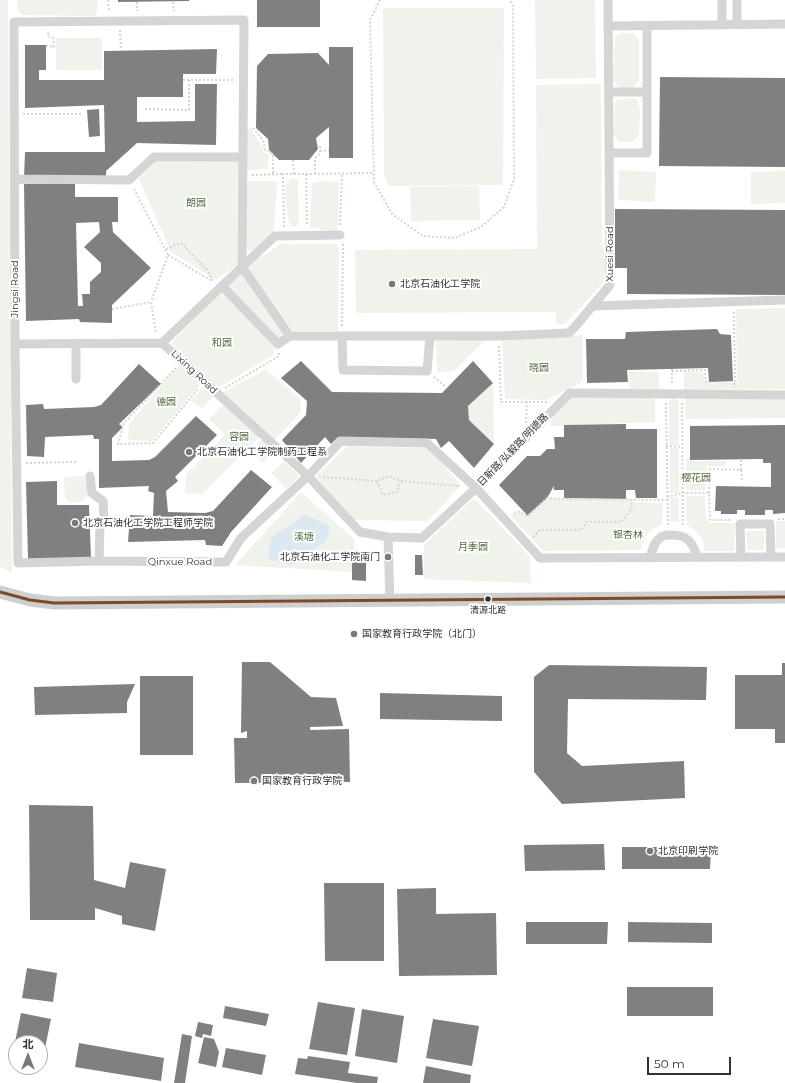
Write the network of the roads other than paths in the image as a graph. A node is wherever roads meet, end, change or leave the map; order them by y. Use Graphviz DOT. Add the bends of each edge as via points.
graph roads {
  1 [pos="608,0"];
  2 [pos="722,0"];
  3 [pos="737,0"];
  4 [pos="737,24"];
  5 [pos="785,24"];
  6 [pos="722,25"];
  7 [pos="608,26"];
  8 [pos="647,26"];
  9 [pos="608,92"];
  10 [pos="647,92"];
  11 [pos="609,153"];
  12 [pos="243,157"];
  13 [pos="14,178"];
  14 [pos="340,235"];
  15 [pos="242,267"];
  16 [pos="222,286"];
  17 [pos="785,300"];
  18 [pos="593,306"];
  19 [pos="290,336"];
  20 [pos="342,336"];
  21 [pos="430,336"];
  22 [pos="160,343"];
  23 [pos="15,344"];
  24 [pos="76,344"];
  25 [pos="76,379"];
  26 [pos="785,394"];
  27 [pos="90,476"];
  28 [pos="308,476"];
  29 [pos="476,488"];
  30 [pos="388,537"];
  31 [pos="697,557"];
  32 [pos="741,557"];
  33 [pos="771,557"];
  34 [pos="785,557"];
  35 [pos="650,558"];
  36 [pos="99,562"];
  37 [pos="0,592"];
  38 [pos="785,597"];
  39 [pos="390,600"];
  1 -- 7 [label="street, Xuesi Road"];
  2 -- 6 [label="street"];
  3 -- 4 [label="street"];
  4 -- 5 [label="street"];
  4 -- 6 [label="street"];
  6 -- 8 [label="street"];
  7 -- 8 [label="street"];
  7 -- 9 [label="street, Xuesi Road"];
  8 -- 10 [label="street"];
  9 -- 10 [label="street"];
  9 -- 11 [label="street, Xuesi Road"];
  10 -- 11 [label="street" via="646,153"];
  11 -- 18 [label="street, Xuesi Road" via="610,285"];
  12 -- 13 [label="street" via="154,157 129,180"];
  12 -- 13 [label="street, Jingsi Road" via="244,20 14,22"];
  12 -- 15 [label="street"];
  13 -- 23 [label="street, Jingsi Road"];
  14 -- 15 [label="street, Lixing Road" via="275,236"];
  15 -- 16 [label="street, Lixing Road"];
  15 -- 19 [label="street"];
  16 -- 19 [label="street" via="278,344"];
  16 -- 22 [label="street, Lixing Road"];
  17 -- 18 [label="street"];
  18 -- 21 [label="street, Xuesi Road" via="568,333"];
  19 -- 20 [label="street, Xuesi Road"];
  20 -- 21 [label="street, Xuesi Road"];
  20 -- 21 [label="street" via="343,370 427,371"];
  22 -- 24 [label="street"];
  22 -- 28 [label="street, Lixing Road"];
  23 -- 24 [label="street"];
  23 -- 36 [label="street, Jingsi Road" via="18,563"];
  24 -- 25 [label="street"];
  26 -- 29 [label="street, 日新路/弘毅路/明德路" via="570,393"];
  27 -- 36 [label="street" via="92,493 103,501 104,517 100,525"];
  28 -- 29 [label="street" via="341,441 427,443"];
  28 -- 30 [label="street, Lixing Road" via="360,532"];
  28 -- 36 [label="street, Qinxue Road" via="242,538 226,562"];
  29 -- 30 [label="street, Lixing Road" via="422,538"];
  29 -- 35 [label="street, 日新路/弘毅路/明德路" via="540,558"];
  30 -- 39 [label="street"];
  31 -- 32 [label="street, 日新路/弘毅路/明德路"];
  31 -- 35 [label="street, 日新路/弘毅路/明德路"];
  31 -- 35 [label="street" via="690,540 683,536 668,534 660,537 654,545"];
  32 -- 33 [label="street, 日新路/弘毅路/明德路"];
  32 -- 33 [label="street" via="740,524 770,524"];
  33 -- 34 [label="street, 日新路/弘毅路/明德路"];
  37 -- 39 [label="street" via="54,603"];
  38 -- 39 [label="street"];
}
